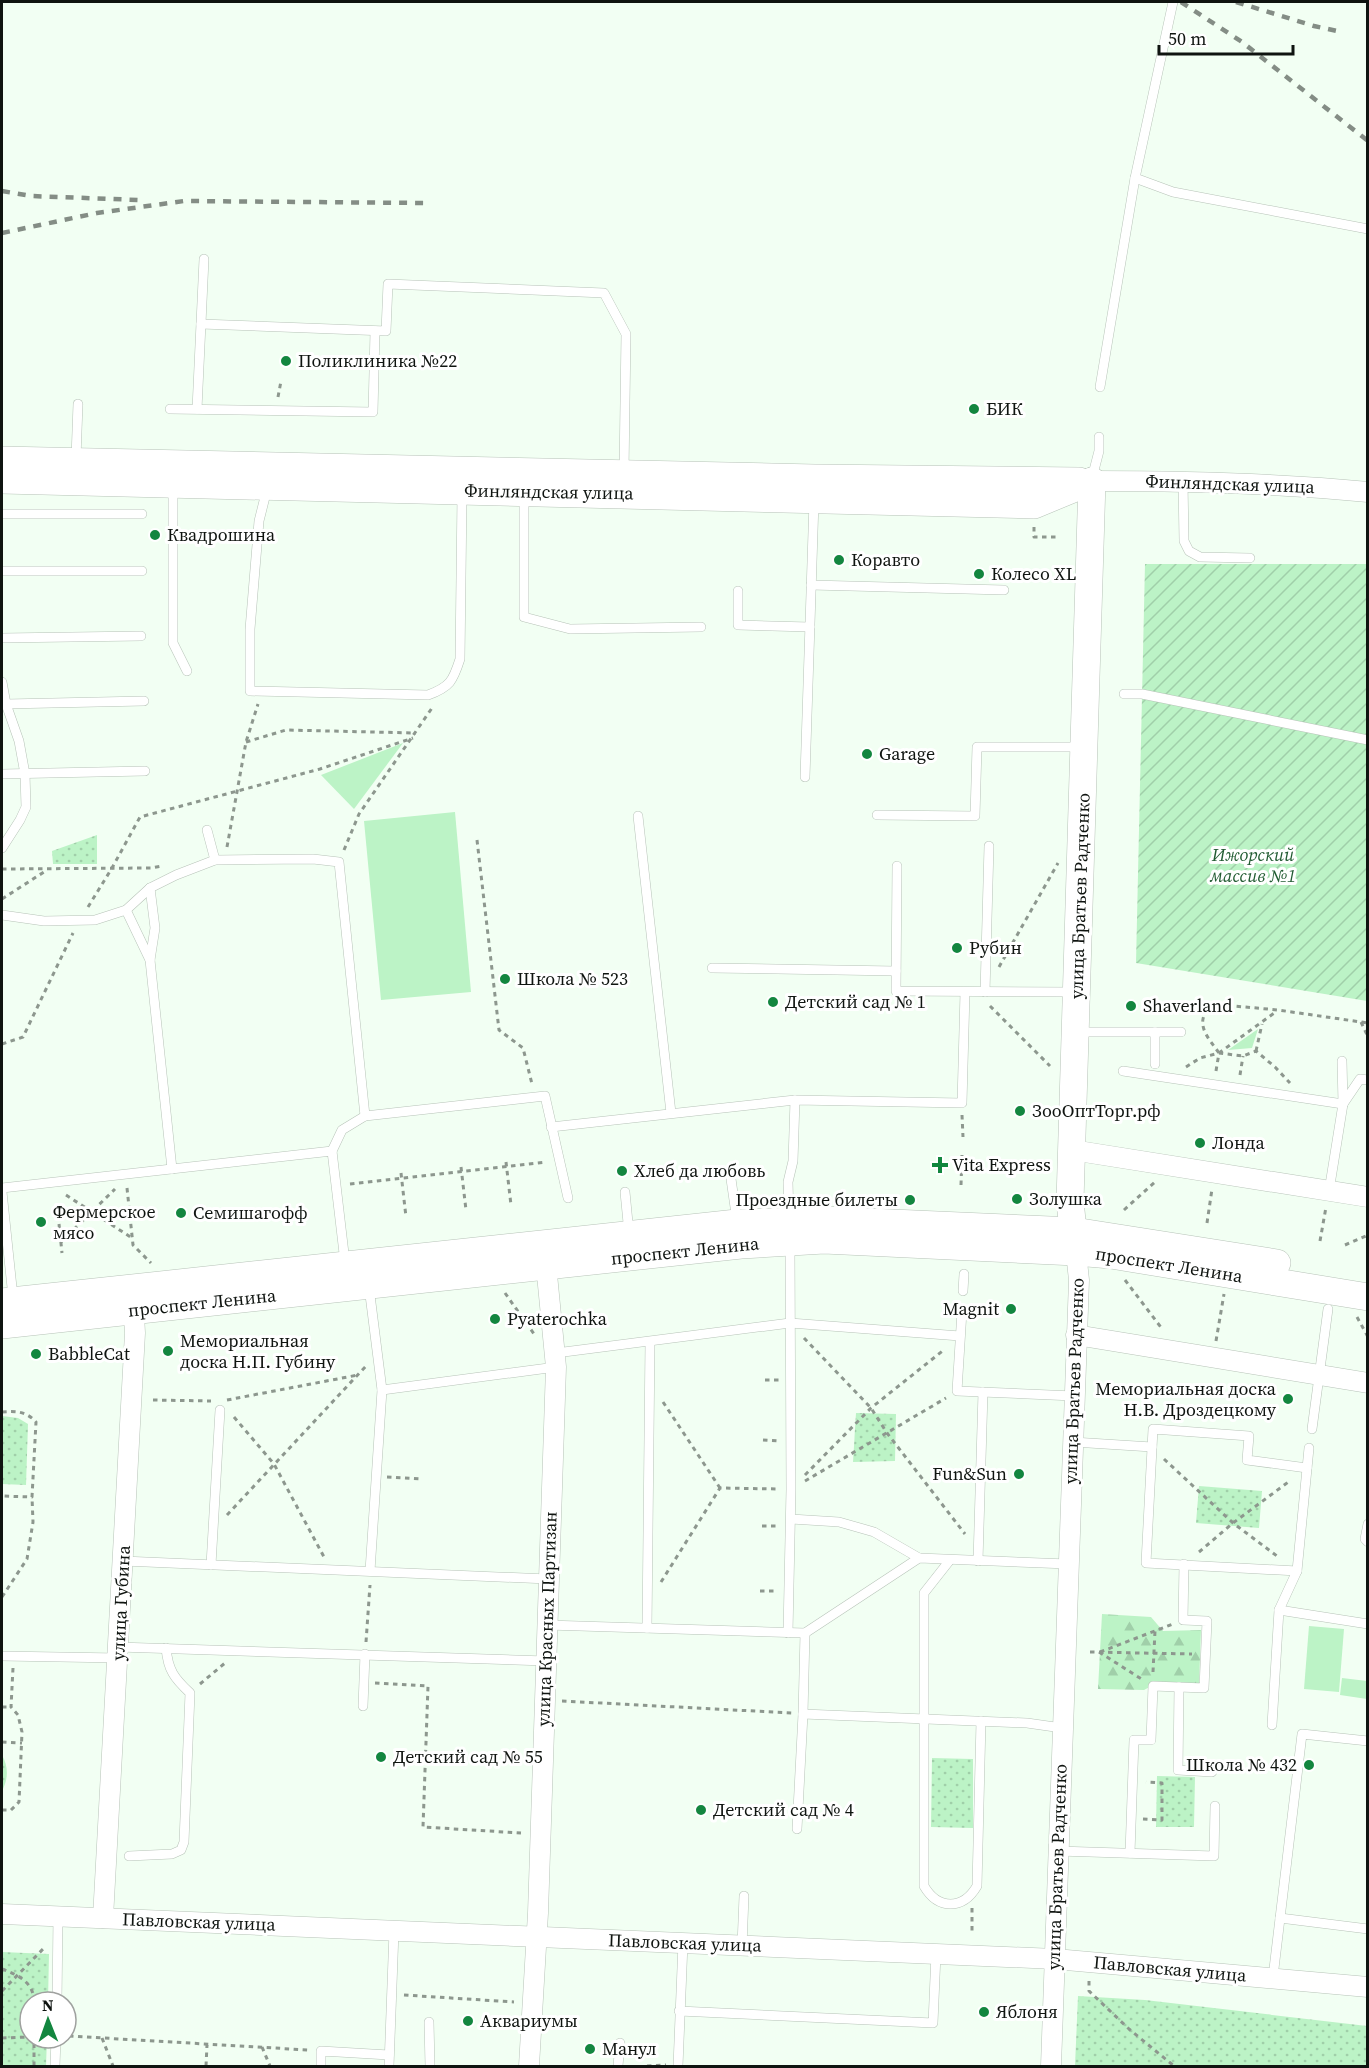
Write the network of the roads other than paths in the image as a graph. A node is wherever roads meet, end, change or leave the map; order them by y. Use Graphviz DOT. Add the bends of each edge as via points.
graph roads {
  1 [pos="1173,2"];
  2 [pos="1135,178"];
  3 [pos="1368,230"];
  4 [pos="204,259"];
  5 [pos="201,324"];
  6 [pos="375,331"];
  7 [pos="1101,387"];
  8 [pos="78,404"];
  9 [pos="170,409"];
  10 [pos="197,409"];
  11 [pos="1099,437"];
  12 [pos="2,460"];
  13 [pos="76,471"];
  14 [pos="268,476"];
  15 [pos="2,480"];
  16 [pos="462,480"];
  17 [pos="1092,481"];
  18 [pos="1183,481"];
  19 [pos="173,483"];
  20 [pos="624,484"];
  21 [pos="815,488"];
  22 [pos="524,492"];
  23 [pos="1368,492"];
  24 [pos="2,514"];
  25 [pos="142,514"];
  26 [pos="1250,558"];
  27 [pos="2,571"];
  28 [pos="142,571"];
  29 [pos="811,585"];
  30 [pos="1004,590"];
  31 [pos="738,591"];
  32 [pos="701,627"];
  33 [pos="810,627"];
  34 [pos="141,636"];
  35 [pos="2,638"];
  36 [pos="188,671"];
  37 [pos="2,682"];
  38 [pos="1124,694"];
  39 [pos="144,701"];
  40 [pos="6,704"];
  41 [pos="1368,740"];
  42 [pos="1085,747"];
  43 [pos="145,771"];
  44 [pos="2,774"];
  45 [pos="25,774"];
  46 [pos="804,777"];
  47 [pos="878,815"];
  48 [pos="638,816"];
  49 [pos="207,830"];
  50 [pos="988,846"];
  51 [pos="2,848"];
  52 [pos="215,861"];
  53 [pos="897,866"];
  54 [pos="150,888"];
  55 [pos="126,910"];
  56 [pos="2,915"];
  57 [pos="150,960"];
  58 [pos="712,968"];
  59 [pos="896,971"];
  60 [pos="965,992"];
  61 [pos="1077,993"];
  62 [pos="985,996"];
  63 [pos="1076,1032"];
  64 [pos="1155,1032"];
  65 [pos="1181,1032"];
  66 [pos="1342,1061"];
  67 [pos="1155,1064"];
  68 [pos="1123,1071"];
  69 [pos="1368,1080"];
  70 [pos="795,1100"];
  71 [pos="1343,1104"];
  72 [pos="671,1113"];
  73 [pos="365,1116"];
  74 [pos="551,1127"];
  75 [pos="332,1150"];
  76 [pos="1072,1150"];
  77 [pos="172,1169"];
  78 [pos="731,1179"];
  79 [pos="2,1190"];
  80 [pos="1329,1191"];
  81 [pos="625,1192"];
  82 [pos="1368,1197"];
  83 [pos="568,1198"];
  84 [pos="737,1223"];
  85 [pos="789,1231"];
  86 [pos="629,1235"];
  87 [pos="1075,1241"];
  88 [pos="545,1255"];
  89 [pos="345,1266"];
  90 [pos="964,1274"];
  91 [pos="1368,1278"];
  92 [pos="369,1285"];
  93 [pos="963,1291"];
  94 [pos="133,1299"];
  95 [pos="8,1302"];
  96 [pos="1361,1305"];
  97 [pos="1328,1309"];
  98 [pos="962,1311"];
  99 [pos="790,1323"];
  100 [pos="2,1325"];
  101 [pos="1076,1335"];
  102 [pos="960,1336"];
  103 [pos="650,1342"];
  104 [pos="556,1360"];
  105 [pos="1318,1375"];
  106 [pos="1368,1383"];
  107 [pos="382,1390"];
  108 [pos="983,1392"];
  109 [pos="1074,1396"];
  110 [pos="220,1406"];
  111 [pos="1312,1429"];
  112 [pos="1072,1442"];
  113 [pos="1152,1447"];
  114 [pos="1309,1448"];
  115 [pos="1306,1468"];
  116 [pos="791,1519"];
  117 [pos="1368,1524"];
  118 [pos="1368,1542"];
  119 [pos="919,1558"];
  120 [pos="950,1560"];
  121 [pos="123,1561"];
  122 [pos="978,1561"];
  123 [pos="1068,1564"];
  124 [pos="1184,1564"];
  125 [pos="211,1565"];
  126 [pos="370,1571"];
  127 [pos="1297,1571"];
  128 [pos="548,1579"];
  129 [pos="1279,1610"];
  130 [pos="1368,1624"];
  131 [pos="547,1625"];
  132 [pos="646,1628"];
  133 [pos="788,1633"];
  134 [pos="805,1633"];
  135 [pos="166,1648"];
  136 [pos="118,1652"];
  137 [pos="365,1654"];
  138 [pos="2,1656"];
  139 [pos="546,1661"];
  140 [pos="1179,1687"];
  141 [pos="363,1706"];
  142 [pos="803,1714"];
  143 [pos="923,1720"];
  144 [pos="981,1721"];
  145 [pos="1272,1725"];
  146 [pos="1062,1728"];
  147 [pos="1368,1741"];
  148 [pos="1212,1772"];
  149 [pos="1215,1806"];
  150 [pos="797,1829"];
  151 [pos="1058,1851"];
  152 [pos="1130,1853"];
  153 [pos="129,1856"];
  154 [pos="744,1896"];
  155 [pos="2,1914"];
  156 [pos="103,1918"];
  157 [pos="1280,1918"];
  158 [pos="58,1924"];
  159 [pos="1368,1929"];
  160 [pos="394,1931"];
  161 [pos="535,1937"];
  162 [pos="683,1943"];
  163 [pos="742,1946"];
  164 [pos="936,1954"];
  165 [pos="1055,1959"];
  166 [pos="1273,1977"];
  167 [pos="1368,1987"];
  168 [pos="57,1990"];
  169 [pos="679,2011"];
  170 [pos="429,2022"];
  171 [pos="620,2043"];
  172 [pos="56,2050"];
  173 [pos="389,2055"];
  174 [pos="678,2065"];
  175 [pos="55,2067"];
  176 [pos="321,2067"];
  177 [pos="389,2067"];
  178 [pos="430,2067"];
  179 [pos="529,2067"];
  180 [pos="618,2067"];
  181 [pos="1051,2067"];
  1 -- 2 [label="lane"];
  2 -- 3 [label="lane" via="1173,192"];
  2 -- 7 [label="lane"];
  4 -- 5 [label="lane"];
  5 -- 6 [label="lane"];
  5 -- 10 [label="lane"];
  6 -- 10 [label="lane" via="373,412"];
  6 -- 20 [label="lane" via="386,332 388,284 604,293 626,334"];
  8 -- 13 [label="lane"];
  9 -- 10 [label="lane"];
  11 -- 17 [label="lane"];
  12 -- 13 [label="main road, Финляндская улица"];
  13 -- 14 [label="main road, Финляндская улица"];
  13 -- 15 [label="main road, Финляндская улица"];
  13 -- 19 [label="main road, Финляндская улица"];
  14 -- 16 [label="main road, Финляндская улица"];
  14 -- 16 [label="lane" via="259,521 249,629 250,691 428,695 444,690 454,678 460,659"];
  14 -- 19 [label="main road, Финляндская улица"];
  16 -- 20 [label="main road, Финляндская улица"];
  16 -- 22 [label="main road, Финляндская улица"];
  17 -- 18 [label="street, Финляндская улица"];
  17 -- 21 [label="main road, Финляндская улица"];
  17 -- 42 [label="main road, улица Братьев Радченко"];
  18 -- 23 [label="street, Финляндская улица"];
  18 -- 26 [label="lane" via="1184,541 1190,551 1200,557"];
  19 -- 36 [label="lane" via="173,643"];
  20 -- 21 [label="main road, Финляндская улица"];
  20 -- 22 [label="main road, Финляндская улица"];
  21 -- 29 [label="lane"];
  22 -- 32 [label="lane" via="524,617 570,629"];
  24 -- 25 [label="lane"];
  27 -- 28 [label="lane"];
  29 -- 30 [label="lane"];
  29 -- 33 [label="lane"];
  31 -- 33 [label="lane" via="738,625"];
  33 -- 46 [label="lane"];
  34 -- 35 [label="lane"];
  37 -- 40 [label="lane"];
  38 -- 41 [label="lane" via="1142,694"];
  39 -- 40 [label="lane"];
  40 -- 45 [label="lane"];
  42 -- 47 [label="lane" via="977,747 975,816"];
  42 -- 61 [label="main road, улица Братьев Радченко"];
  43 -- 45 [label="lane"];
  44 -- 45 [label="lane"];
  45 -- 51 [label="lane" via="26,807"];
  48 -- 72 [label="lane"];
  49 -- 52 [label="lane"];
  50 -- 62 [label="lane"];
  52 -- 54 [label="lane"];
  52 -- 73 [label="lane" via="339,862"];
  53 -- 59 [label="lane"];
  54 -- 55 [label="lane"];
  54 -- 57 [label="lane" via="155,928"];
  55 -- 56 [label="lane" via="95,920 44,921"];
  55 -- 57 [label="lane"];
  57 -- 77 [label="lane"];
  58 -- 59 [label="lane"];
  59 -- 60 [label="lane" via="896,991"];
  60 -- 62 [label="lane"];
  60 -- 70 [label="lane" via="962,1103"];
  61 -- 62 [label="lane"];
  61 -- 63 [label="main road, улица Братьев Радченко"];
  63 -- 64 [label="lane"];
  63 -- 76 [label="main road, улица Братьев Радченко"];
  64 -- 65 [label="lane"];
  64 -- 67 [label="lane"];
  66 -- 71 [label="lane"];
  68 -- 71 [label="lane"];
  69 -- 71 [label="lane" via="1360,1079"];
  70 -- 72 [label="lane"];
  70 -- 85 [label="lane" via="793,1161 788,1182"];
  71 -- 80 [label="lane"];
  72 -- 74 [label="lane"];
  73 -- 74 [label="lane" via="545,1096"];
  73 -- 75 [label="lane" via="342,1130"];
  74 -- 83 [label="lane"];
  75 -- 77 [label="lane"];
  75 -- 89 [label="lane"];
  76 -- 80 [label="street"];
  76 -- 87 [label="main road, улица Братьев Радченко" via="1070,1201"];
  77 -- 79 [label="lane"];
  78 -- 84 [label="lane"];
  79 -- 95 [label="lane"];
  80 -- 82 [label="street"];
  81 -- 86 [label="lane"];
  84 -- 85 [label="main road, проспект Ленина"];
  84 -- 86 [label="main road, проспект Ленина"];
  85 -- 87 [label="main road, проспект Ленина" via="878,1222"];
  85 -- 88 [label="main road, проспект Ленина"];
  85 -- 99 [label="lane"];
  86 -- 88 [label="main road, проспект Ленина"];
  87 -- 91 [label="main road, проспект Ленина" via="1124,1238"];
  87 -- 96 [label="main road, проспект Ленина" via="1112,1255"];
  87 -- 101 [label="street, улица Братьев Радченко" via="1079,1280"];
  88 -- 89 [label="main road, проспект Ленина"];
  88 -- 92 [label="main road, проспект Ленина"];
  88 -- 104 [label="street, улица Красных Партизан"];
  89 -- 94 [label="main road, проспект Ленина"];
  90 -- 93 [label="lane"];
  92 -- 94 [label="main road, проспект Ленина"];
  92 -- 107 [label="lane"];
  94 -- 95 [label="main road, проспект Ленина"];
  94 -- 100 [label="main road, проспект Ленина"];
  94 -- 121 [label="street, улица Губина" via="135,1333"];
  97 -- 105 [label="lane"];
  98 -- 102 [label="lane"];
  99 -- 102 [label="lane"];
  99 -- 103 [label="lane"];
  99 -- 116 [label="lane"];
  101 -- 105 [label="street"];
  101 -- 109 [label="street, улица Братьев Радченко"];
  102 -- 108 [label="lane" via="957,1391"];
  103 -- 104 [label="lane"];
  103 -- 132 [label="lane"];
  104 -- 107 [label="lane"];
  104 -- 128 [label="street, улица Красных Партизан"];
  105 -- 106 [label="street"];
  105 -- 111 [label="lane"];
  107 -- 126 [label="lane"];
  108 -- 109 [label="lane"];
  108 -- 122 [label="lane"];
  109 -- 112 [label="street, улица Братьев Радченко"];
  110 -- 125 [label="lane"];
  112 -- 113 [label="lane"];
  112 -- 123 [label="street, улица Братьев Радченко"];
  113 -- 115 [label="lane" via="1153,1429 1249,1437 1247,1460"];
  113 -- 124 [label="lane" via="1146,1563"];
  114 -- 115 [label="lane"];
  115 -- 127 [label="lane"];
  116 -- 119 [label="lane" via="839,1522 874,1532"];
  116 -- 133 [label="lane"];
  117 -- 118 [label="lane"];
  119 -- 120 [label="lane"];
  119 -- 134 [label="lane"];
  120 -- 122 [label="lane"];
  120 -- 143 [label="lane" via="924,1593"];
  121 -- 125 [label="lane"];
  121 -- 136 [label="street, улица Губина"];
  122 -- 123 [label="lane"];
  123 -- 146 [label="street, улица Братьев Радченко"];
  124 -- 127 [label="lane"];
  124 -- 140 [label="lane" via="1183,1620 1207,1621 1204,1688"];
  125 -- 126 [label="lane"];
  126 -- 128 [label="lane"];
  127 -- 129 [label="lane"];
  128 -- 131 [label="street, улица Красных Партизан"];
  129 -- 130 [label="lane"];
  129 -- 145 [label="lane"];
  131 -- 132 [label="lane"];
  131 -- 139 [label="street, улица Красных Партизан"];
  132 -- 133 [label="lane"];
  133 -- 134 [label="lane"];
  134 -- 142 [label="lane"];
  135 -- 136 [label="lane"];
  135 -- 137 [label="lane"];
  135 -- 153 [label="lane" via="168,1666 190,1693 184,1842 181,1850 172,1854"];
  136 -- 138 [label="lane"];
  136 -- 156 [label="street, улица Губина"];
  137 -- 139 [label="lane"];
  137 -- 141 [label="lane"];
  139 -- 161 [label="street, улица Красных Партизан"];
  140 -- 148 [label="lane" via="1178,1770"];
  140 -- 152 [label="lane" via="1153,1686 1151,1740 1134,1740"];
  142 -- 143 [label="lane"];
  142 -- 150 [label="lane"];
  143 -- 144 [label="lane"];
  143 -- 144 [label="lane" via="924,1886 930,1897 958,1904 970,1897 977,1886"];
  144 -- 146 [label="lane"];
  146 -- 151 [label="street, улица Братьев Радченко"];
  147 -- 157 [label="lane" via="1302,1734"];
  149 -- 152 [label="lane" via="1214,1856"];
  151 -- 152 [label="lane"];
  151 -- 165 [label="street, улица Братьев Радченко"];
  154 -- 163 [label="lane"];
  155 -- 158 [label="street, Павловская улица"];
  156 -- 158 [label="street, Павловская улица"];
  156 -- 160 [label="street, Павловская улица"];
  157 -- 159 [label="lane"];
  157 -- 166 [label="lane"];
  158 -- 168 [label="lane"];
  160 -- 161 [label="street, Павловская улица"];
  160 -- 173 [label="lane"];
  161 -- 162 [label="street, Павловская улица"];
  161 -- 179 [label="street, улица Красных Партизан"];
  162 -- 163 [label="street, Павловская улица"];
  162 -- 169 [label="lane"];
  163 -- 164 [label="street, Павловская улица"];
  164 -- 165 [label="street, Павловская улица"];
  164 -- 169 [label="lane" via="933,2023"];
  165 -- 166 [label="street, Павловская улица"];
  165 -- 181 [label="street, улица Братьев Радченко"];
  166 -- 167 [label="street, Павловская улица"];
  169 -- 174 [label="lane"];
  170 -- 178 [label="lane"];
  171 -- 180 [label="lane"];
  172 -- 175 [label="lane"];
  173 -- 176 [label="lane" via="321,2051"];
  173 -- 177 [label="lane"];
}
